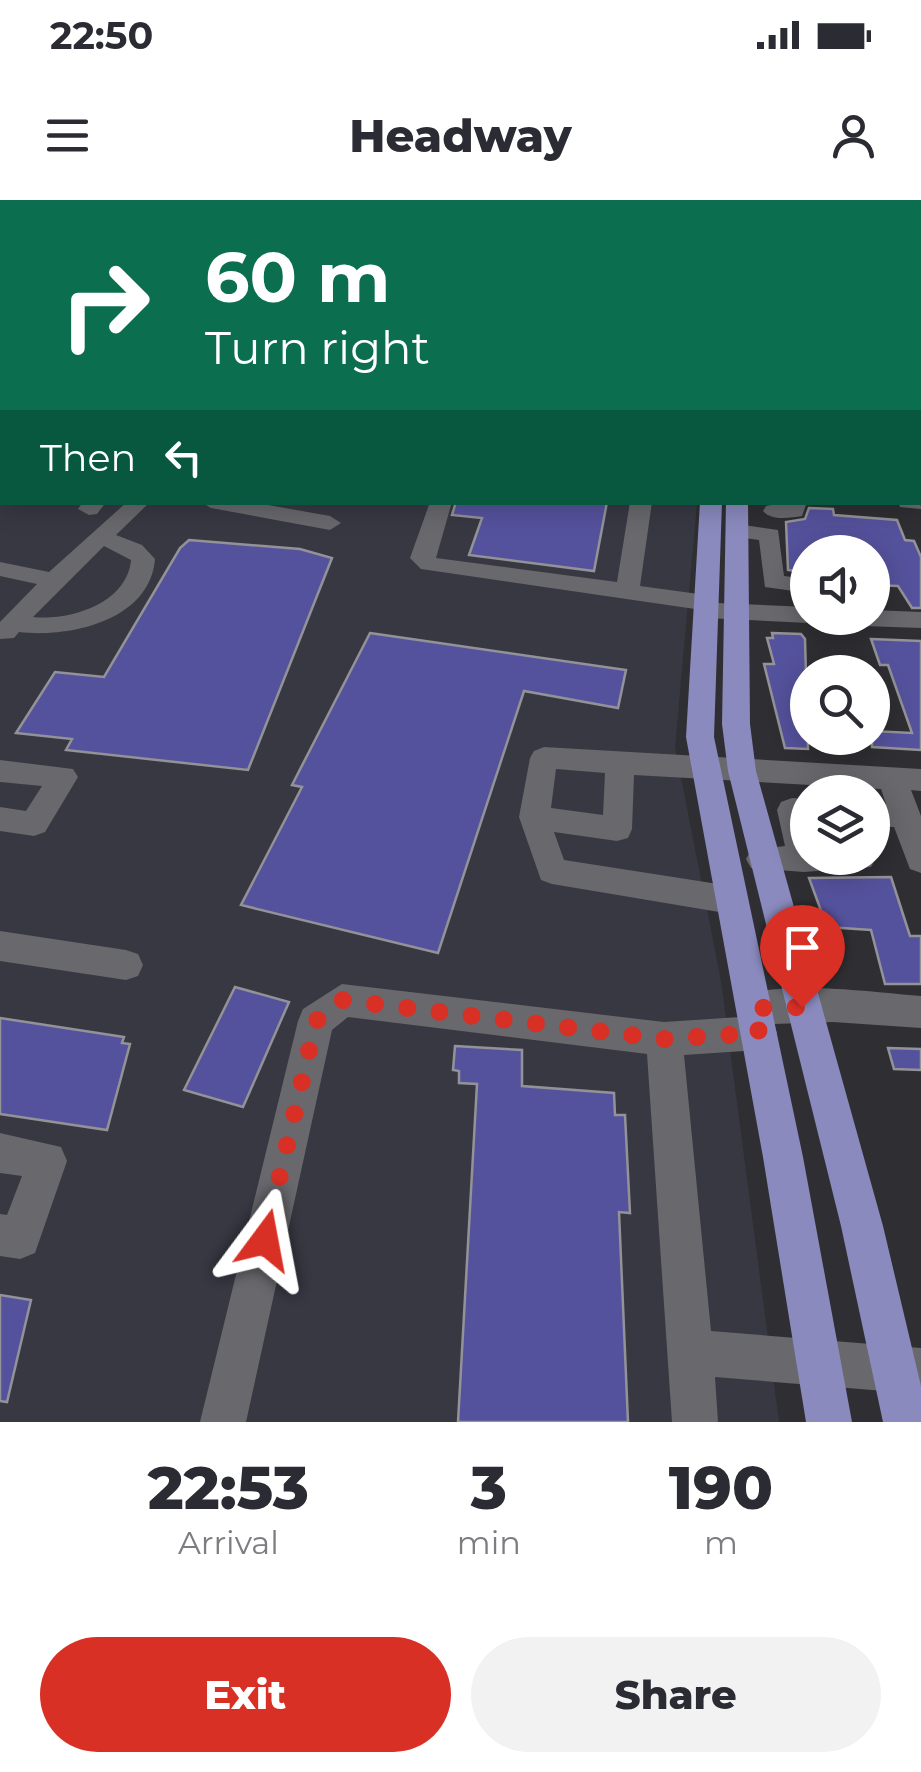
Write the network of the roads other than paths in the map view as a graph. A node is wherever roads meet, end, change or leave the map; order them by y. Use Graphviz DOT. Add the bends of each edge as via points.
graph roads {
  1 [pos="137,505"];
  2 [pos="227,505"];
  3 [pos="440,505"];
  4 [pos="640,505"];
  5 [pos="712,505"];
  6 [pos="737,505"];
  7 [pos="795,505"];
  8 [pos="774,511"];
  9 [pos="330,523"];
  10 [pos="737,531"];
  11 [pos="101,537"];
  12 [pos="737,564"];
  13 [pos="0,568"];
  14 [pos="772,568"];
  15 [pos="54,580"];
  16 [pos="790,584"];
  17 [pos="627,592"];
  18 [pos="706,607"];
  19 [pos="737,612"];
  20 [pos="790,614"];
  21 [pos="10,619"];
  22 [pos="890,619"];
  23 [pos="921,620"];
  24 [pos="620,764"];
  25 [pos="704,768"];
  26 [pos="0,771"];
  27 [pos="742,772"];
  28 [pos="790,778"];
  29 [pos="907,779"];
  30 [pos="890,815"];
  31 [pos="906,816"];
  32 [pos="534,817"];
  33 [pos="0,819"];
  34 [pos="762,859"];
  35 [pos="790,859"];
  36 [pos="921,860"];
  37 [pos="731,900"];
  38 [pos="0,946"];
  39 [pos="126,965"];
  40 [pos="802,1007"];
  41 [pos="921,1012"];
  42 [pos="757,1020"];
  43 [pos="664,1039"];
  44 [pos="0,1152"];
  45 [pos="0,1235"];
  46 [pos="691,1352"];
  47 [pos="820,1364"];
  48 [pos="908,1370"];
  49 [pos="223,1422"];
  50 [pos="695,1422"];
  51 [pos="829,1422"];
  52 [pos="906,1422"];
  1 -- 11 [label="street"];
  2 -- 9 [label="street"];
  3 -- 17 [label="street" via="421,558 428,564"];
  4 -- 17 [label="street"];
  5 -- 18 [label="main road"];
  6 -- 10 [label="main road"];
  7 -- 8 [label="street" via="794,512"];
  10 -- 12 [label="main road"];
  10 -- 14 [label="street" via="770,535"];
  11 -- 15 [label="street"];
  11 -- 21 [label="street" via="143,559 142,573 127,592 82,621 46,627"];
  12 -- 14 [label="street"];
  12 -- 19 [label="main road"];
  13 -- 15 [label="street"];
  14 -- 16 [label="street" via="772,582"];
  15 -- 21 [label="street"];
  17 -- 18 [label="street"];
  18 -- 19 [label="street"];
  18 -- 25 [label="main road"];
  19 -- 20 [label="street"];
  19 -- 27 [label="main road"];
  22 -- 23 [label="street"];
  24 -- 25 [label="street"];
  24 -- 32 [label="street" via="544,758"];
  24 -- 32 [label="street" via="616,829"];
  25 -- 27 [label="street"];
  25 -- 37 [label="main road"];
  26 -- 33 [label="street" via="64,777 34,824"];
  27 -- 28 [label="street"];
  27 -- 34 [label="main road"];
  29 -- 31 [label="street"];
  30 -- 31 [label="street"];
  31 -- 36 [label="street"];
  32 -- 37 [label="street" via="552,871"];
  34 -- 35 [label="street"];
  34 -- 40 [label="main road"];
  37 -- 42 [label="main road"];
  38 -- 39 [label="street"];
  40 -- 41 [label="street"];
  40 -- 42 [label="street"];
  40 -- 48 [label="main road"];
  42 -- 43 [label="street"];
  42 -- 47 [label="main road"];
  43 -- 46 [label="street"];
  43 -- 49 [label="street" via="342,1000 316,1021"];
  44 -- 45 [label="street" via="47,1161 20,1238"];
  46 -- 47 [label="street"];
  46 -- 50 [label="street"];
  47 -- 48 [label="street"];
  47 -- 51 [label="main road"];
  48 -- 52 [label="main road"];
}
